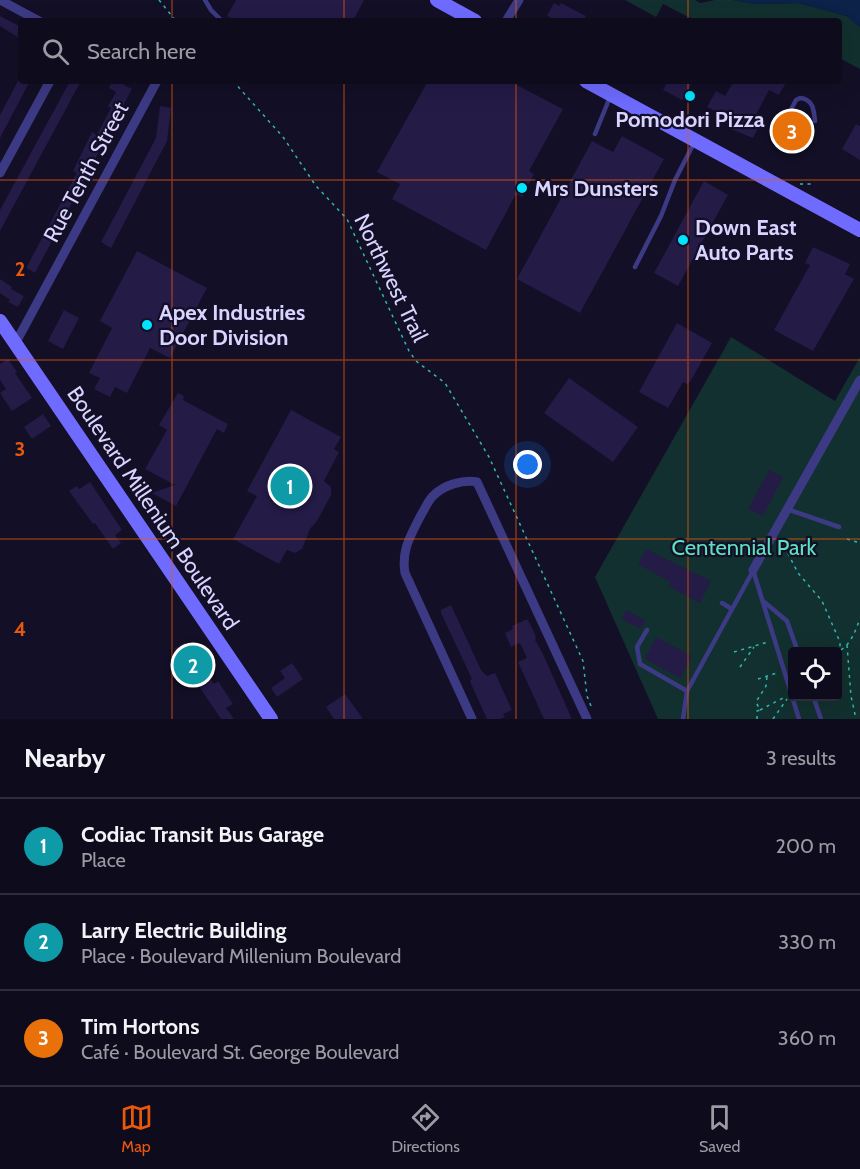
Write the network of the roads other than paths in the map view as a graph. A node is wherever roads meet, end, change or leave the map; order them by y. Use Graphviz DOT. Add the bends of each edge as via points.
graph roads {
  1 [pos="0,0"];
  2 [pos="205,0"];
  3 [pos="437,0"];
  4 [pos="519,0"];
  5 [pos="33,18"];
  6 [pos="219,18"];
  7 [pos="470,18"];
  8 [pos="508,18"];
  9 [pos="48,84"];
  10 [pos="154,84"];
  11 [pos="592,84"];
  12 [pos="612,95"];
  13 [pos="815,121"];
  14 [pos="595,134"];
  15 [pos="775,140"];
  16 [pos="696,141"];
  17 [pos="0,173"];
  18 [pos="860,230"];
  19 [pos="635,267"];
  20 [pos="0,321"];
  21 [pos="15,344"];
  22 [pos="860,380"];
  23 [pos="787,509"];
  24 [pos="839,527"];
  25 [pos="753,570"];
  26 [pos="763,601"];
  27 [pos="722,603"];
  28 [pos="732,609"];
  29 [pos="647,630"];
  30 [pos="797,647"];
  31 [pos="687,691"];
  32 [pos="815,701"];
  33 [pos="272,719"];
  34 [pos="472,719"];
  35 [pos="587,719"];
  36 [pos="683,719"];
  37 [pos="799,719"];
  38 [pos="821,719"];
  1 -- 5 [label="street"];
  2 -- 6 [label="lane"];
  3 -- 7 [label="main road"];
  4 -- 8 [label="street"];
  9 -- 17 [label="street"];
  10 -- 21 [label="street, Rue Tenth Street"];
  11 -- 12 [label="main road"];
  12 -- 14 [label="lane"];
  12 -- 16 [label="main road"];
  13 -- 15 [label="lane" via="812,104 800,98"];
  16 -- 18 [label="main road"];
  16 -- 19 [label="lane"];
  20 -- 21 [label="main road, Boulevard Millenium Boulevard"];
  21 -- 33 [label="main road, Boulevard Millenium Boulevard"];
  22 -- 23 [label="street"];
  23 -- 24 [label="lane"];
  23 -- 25 [label="street"];
  25 -- 26 [label="lane"];
  25 -- 28 [label="lane"];
  26 -- 30 [label="lane" via="787,621"];
  26 -- 37 [label="lane"];
  27 -- 28 [label="lane"];
  28 -- 31 [label="lane"];
  29 -- 31 [label="lane" via="637,647 640,664"];
  31 -- 36 [label="lane"];
  32 -- 38 [label="lane"];
  34 -- 35 [label="street" via="403,562 407,541 431,497 467,480 477,482"];
}
